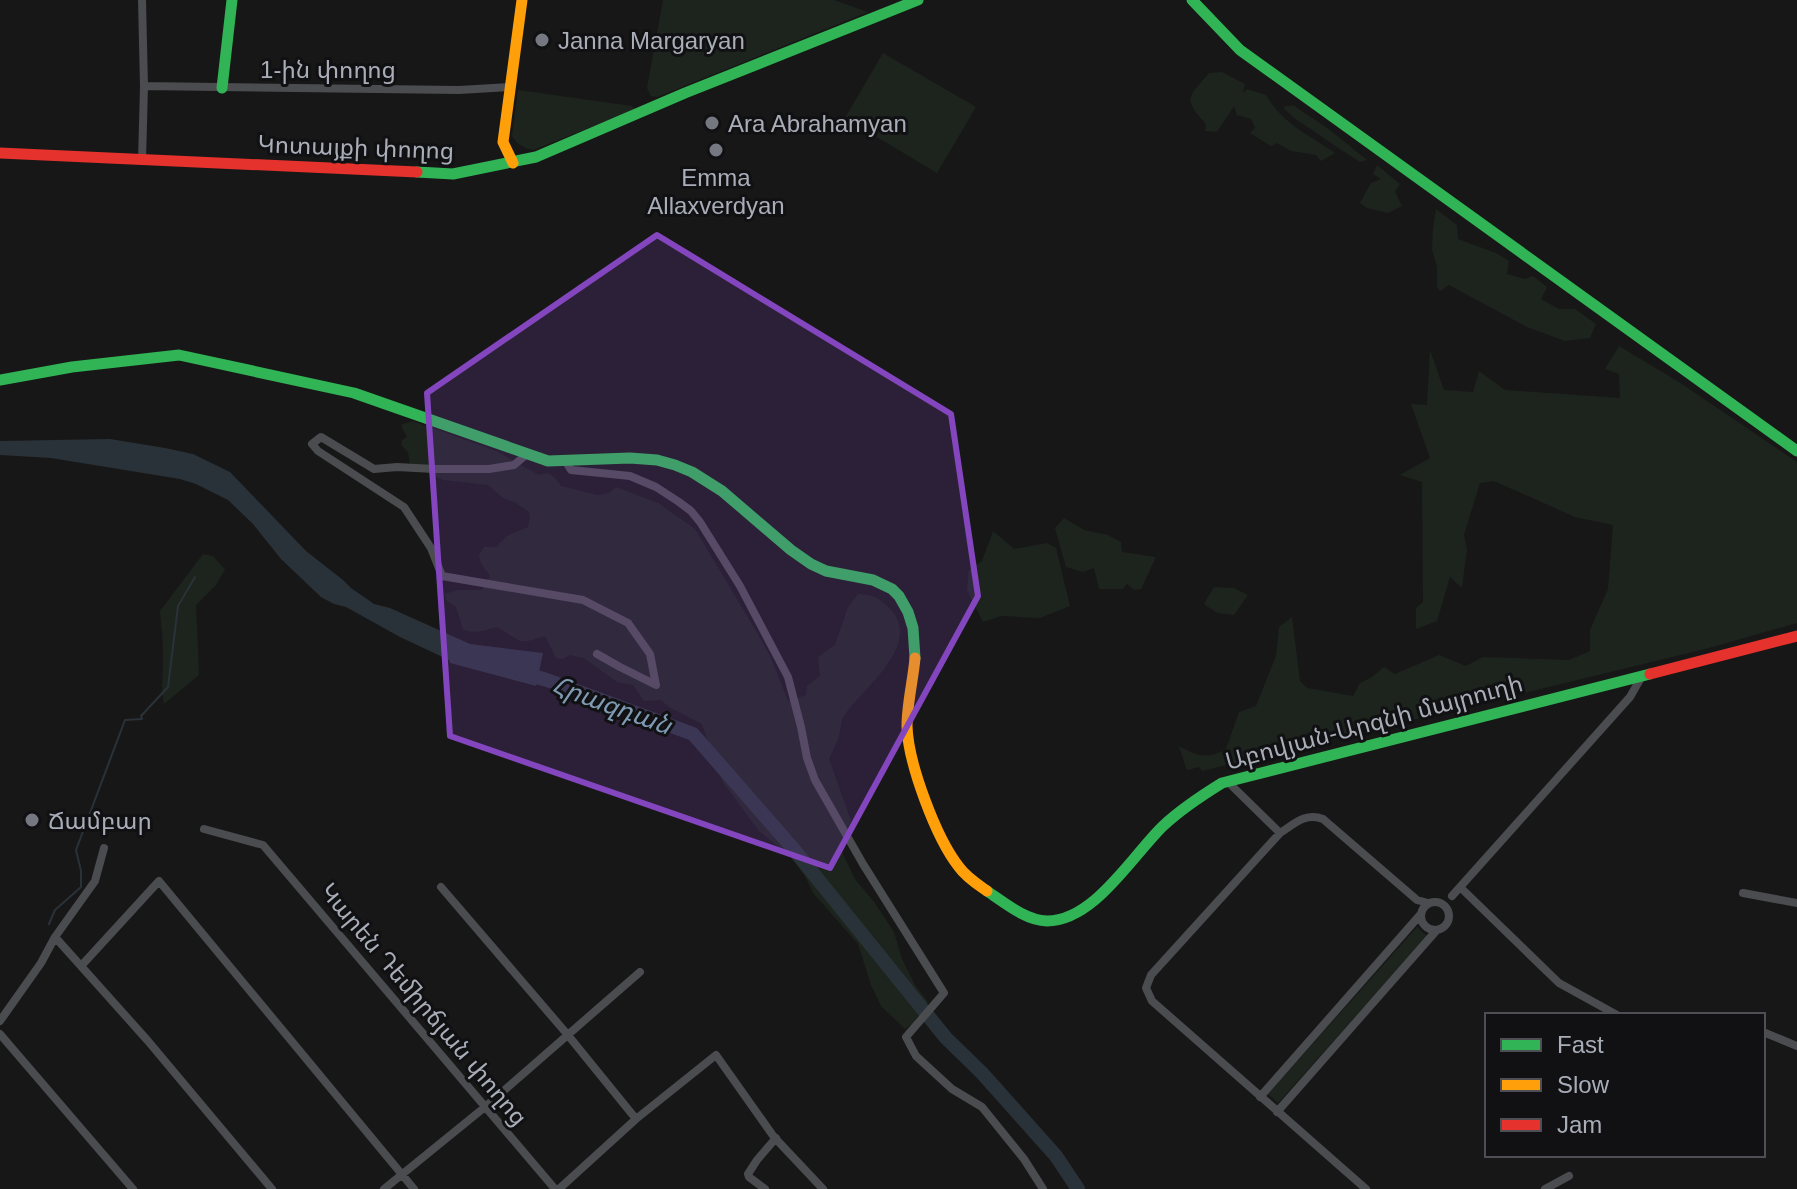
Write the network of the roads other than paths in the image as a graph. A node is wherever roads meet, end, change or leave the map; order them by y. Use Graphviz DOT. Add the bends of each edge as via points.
graph roads {
  1 [pos="142,0"];
  2 [pos="232,0"];
  3 [pos="522,0"];
  4 [pos="918,0"];
  5 [pos="1192,0"];
  6 [pos="144,86"];
  7 [pos="511,87"];
  8 [pos="222,88"];
  9 [pos="0,153"];
  10 [pos="142,161"];
  11 [pos="513,163"];
  12 [pos="0,380"];
  13 [pos="1797,451"];
  14 [pos="527,454"];
  15 [pos="566,462"];
  16 [pos="1797,636"];
  17 [pos="597,654"];
  18 [pos="1642,675"];
  19 [pos="1227,781"];
  20 [pos="204,829"];
  21 [pos="1280,833"];
  22 [pos="104,848"];
  23 [pos="441,887"];
  24 [pos="1460,887"];
  25 [pos="1743,893"];
  26 [pos="1452,896"];
  27 [pos="1797,903"];
  28 [pos="1423,910"];
  29 [pos="1436,931"];
  30 [pos="55,937"];
  31 [pos="82,965"];
  32 [pos="640,972"];
  33 [pos="1613,1013"];
  34 [pos="0,1021"];
  35 [pos="1765,1033"];
  36 [pos="0,1034"];
  37 [pos="567,1034"];
  38 [pos="1797,1046"];
  39 [pos="1260,1097"];
  40 [pos="485,1107"];
  41 [pos="1277,1112"];
  42 [pos="636,1119"];
  43 [pos="776,1138"];
  44 [pos="401,1174"];
  45 [pos="1569,1176"];
  46 [pos="133,1189"];
  47 [pos="272,1189"];
  48 [pos="384,1189"];
  49 [pos="414,1189"];
  50 [pos="557,1189"];
  51 [pos="765,1189"];
  52 [pos="823,1189"];
  53 [pos="1043,1189"];
  54 [pos="1366,1189"];
  55 [pos="1545,1189"];
  1 -- 6 [label="street"];
  2 -- 8 [label="main road"];
  3 -- 7 [label="main road"];
  4 -- 11 [label="main road, Կոտայքի փողոց"];
  5 -- 13 [label="main road" via="1240,50"];
  6 -- 8 [label="street, 1-ին փողոց"];
  6 -- 10 [label="street"];
  7 -- 8 [label="street, 1-ին փողոց"];
  7 -- 11 [label="main road" via="503,142"];
  9 -- 10 [label="main road, Կոտայքի փողոց"];
  10 -- 11 [label="main road, Կոտայքի փողոց" via="453,174"];
  12 -- 14 [label="main road" via="179,355 354,393"];
  14 -- 15 [label="main road"];
  14 -- 17 [label="street" via="514,465 489,469 374,469 321,437 312,444 404,507 442,576 583,600 628,623 650,654 656,685"];
  15 -- 19 [label="main road, Աբովյան-Արզնի մայրուղի" via="615,458 678,466 717,485 808,563 827,573 888,584 906,608 914,632 909,749 944,844 959,867 1028,918 1049,922 1087,906 1172,817"];
  15 -- 53 [label="street" via="571,470 630,476 656,487 700,522 788,677 815,780 944,993 906,1037 916,1056 952,1089 982,1107"];
  16 -- 18 [label="main road, Աբովյան-Արզնի մայրուղի"];
  18 -- 19 [label="main road, Աբովյան-Արզնի մայրուղի"];
  18 -- 24 [label="street" via="1630,697"];
  19 -- 21 [label="street"];
  20 -- 40 [label="street, Կարեն Դեմիրճյան փողոց" via="263,845"];
  21 -- 28 [label="street" via="1305,817 1323,819"];
  21 -- 39 [label="street" via="1151,975 1146,988 1152,1001"];
  22 -- 30 [label="street" via="95,881"];
  23 -- 37 [label="street"];
  24 -- 26 [label="street"];
  24 -- 33 [label="street" via="1559,983"];
  25 -- 27 [label="street"];
  28 -- 29 [label="street" via="1424,925"];
  28 -- 29 [label="street" via="1443,904 1449,914 1445,926"];
  28 -- 39 [label="street"];
  29 -- 41 [label="street"];
  30 -- 31 [label="street"];
  30 -- 34 [label="street"];
  31 -- 44 [label="street" via="159,881"];
  31 -- 47 [label="street"];
  32 -- 37 [label="street"];
  35 -- 38 [label="street"];
  36 -- 46 [label="street"];
  37 -- 40 [label="street"];
  37 -- 42 [label="street"];
  39 -- 41 [label="street"];
  40 -- 44 [label="street"];
  40 -- 50 [label="street, Կարեն Դեմիրճյան փողոց"];
  41 -- 54 [label="street"];
  42 -- 43 [label="street" via="716,1055"];
  42 -- 50 [label="street"];
  43 -- 51 [label="street" via="748,1174"];
  43 -- 52 [label="street"];
  44 -- 48 [label="street"];
  44 -- 49 [label="street"];
  45 -- 55 [label="street"];
}
